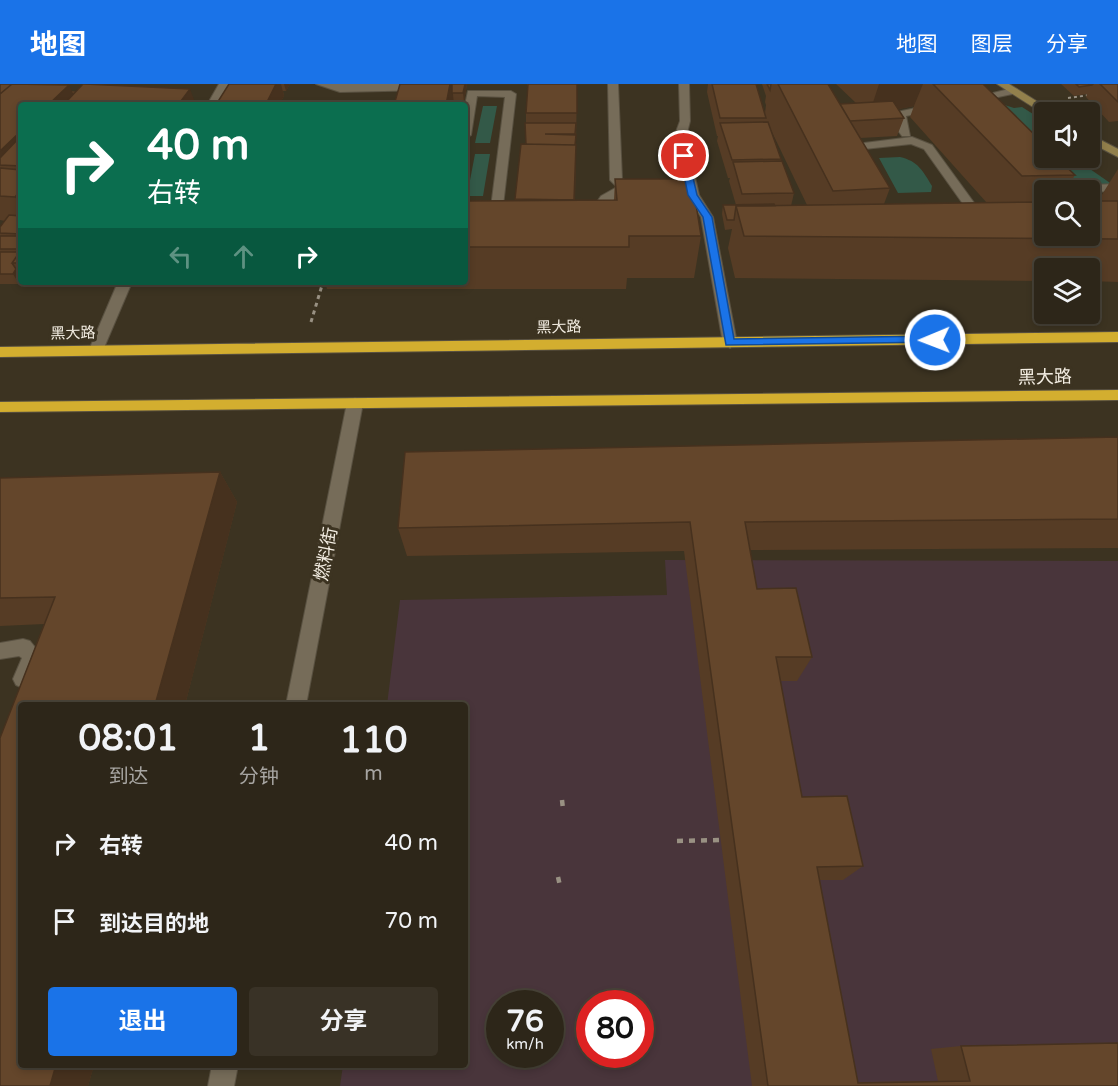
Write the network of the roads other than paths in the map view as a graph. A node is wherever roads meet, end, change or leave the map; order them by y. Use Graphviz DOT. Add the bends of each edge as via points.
graph roads {
  1 [pos="224,84"];
  2 [pos="321,84"];
  3 [pos="432,84"];
  4 [pos="612,84"];
  5 [pos="684,84"];
  6 [pos="1002,84"];
  7 [pos="1013,91"];
  8 [pos="214,102"];
  9 [pos="1034,104"];
  10 [pos="886,115"];
  11 [pos="468,117"];
  12 [pos="901,120"];
  13 [pos="912,140"];
  14 [pos="1100,143"];
  15 [pos="1118,154"];
  16 [pos="858,167"];
  17 [pos="628,186"];
  18 [pos="648,186"];
  19 [pos="1118,188"];
  20 [pos="1100,189"];
  21 [pos="675,190"];
  22 [pos="693,195"];
  23 [pos="962,224"];
  24 [pos="495,225"];
  25 [pos="579,226"];
  26 [pos="123,285"];
  27 [pos="1118,337"];
  28 [pos="730,343"];
  29 [pos="96,350"];
  30 [pos="0,352"];
  31 [pos="1118,395"];
  32 [pos="355,403"];
  33 [pos="0,407"];
  34 [pos="0,651"];
  35 [pos="16,699"];
  36 [pos="297,702"];
  37 [pos="224,1068"];
  38 [pos="221,1086"];
  1 -- 8 [label="street"];
  2 -- 3 [label="street" via="337,92"];
  4 -- 17 [label="street" via="615,180"];
  5 -- 22 [label="street" via="685,121 680,137"];
  6 -- 7 [label="main road"];
  7 -- 9 [label="main road"];
  7 -- 12 [label="street" via="901,114"];
  10 -- 12 [label="street"];
  11 -- 24 [label="street" via="472,93 511,94"];
  12 -- 13 [label="street" via="900,128"];
  13 -- 16 [label="street" via="848,148"];
  13 -- 23 [label="street" via="928,147 990,224"];
  14 -- 15 [label="main road"];
  17 -- 18 [label="street"];
  17 -- 25 [label="street" via="605,199 594,217"];
  19 -- 20 [label="street"];
  21 -- 22 [label="street"];
  22 -- 28 [label="street" via="707,217"];
  26 -- 29 [label="street"];
  27 -- 28 [label="highway, 黑大路"];
  28 -- 29 [label="highway, 黑大路"];
  29 -- 30 [label="highway, 黑大路"];
  31 -- 32 [label="highway, 黑大路"];
  32 -- 33 [label="highway, 黑大路"];
  32 -- 36 [label="street, 燃料街"];
  34 -- 35 [label="street" via="23,647 32,656"];
  37 -- 38 [label="street"];
}
